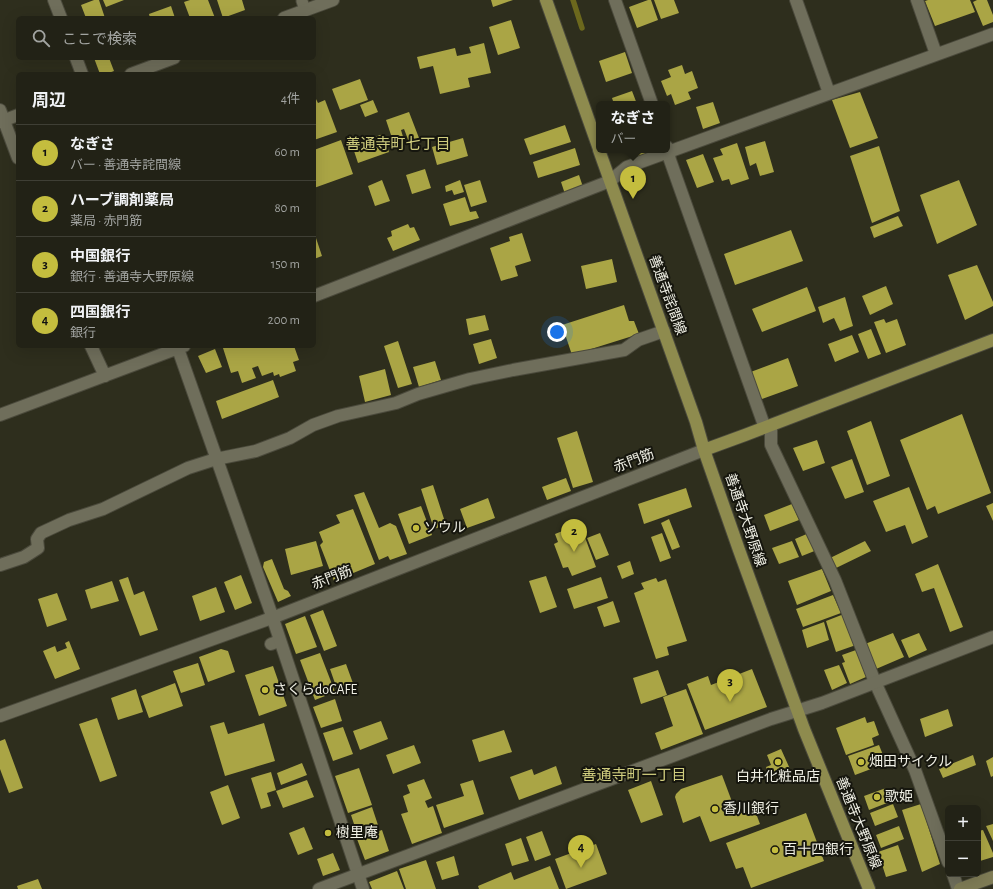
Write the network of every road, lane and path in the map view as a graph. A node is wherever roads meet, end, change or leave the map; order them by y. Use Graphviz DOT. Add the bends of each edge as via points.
graph roads {
  1 [pos="54,0"];
  2 [pos="333,0"];
  3 [pos="546,0"];
  4 [pos="614,0"];
  5 [pos="796,0"];
  6 [pos="917,0"];
  7 [pos="303,6"];
  8 [pos="60,16"];
  9 [pos="287,16"];
  10 [pos="993,34"];
  11 [pos="936,54"];
  12 [pos="77,60"];
  13 [pos="169,60"];
  14 [pos="81,72"];
  15 [pos="136,72"];
  16 [pos="829,94"];
  17 [pos="651,101"];
  18 [pos="16,115"];
  19 [pos="1,117"];
  20 [pos="596,142"];
  21 [pos="670,149"];
  22 [pos="16,153"];
  23 [pos="600,153"];
  24 [pos="661,153"];
  25 [pos="669,153"];
  26 [pos="610,181"];
  27 [pos="316,295"];
  28 [pos="664,331"];
  29 [pos="993,340"];
  30 [pos="92,348"];
  31 [pos="177,348"];
  32 [pos="180,348"];
  33 [pos="105,376"];
  34 [pos="0,415"];
  35 [pos="768,427"];
  36 [pos="704,450"];
  37 [pos="216,459"];
  38 [pos="0,566"];
  39 [pos="272,618"];
  40 [pos="993,637"];
  41 [pos="875,682"];
  42 [pos="797,710"];
  43 [pos="0,716"];
  44 [pos="945,854"];
  45 [pos="359,874"];
  46 [pos="954,877"];
  47 [pos="993,877"];
  48 [pos="319,889"];
  49 [pos="364,889"];
  50 [pos="869,889"];
  51 [pos="959,889"];
  1 -- 8 [label="street"];
  2 -- 7 [label="street"];
  3 -- 20 [label="main road, 善通寺詫間線"];
  4 -- 17 [label="street"];
  5 -- 16 [label="street"];
  6 -- 11 [label="street"];
  7 -- 9 [label="street"];
  10 -- 11 [label="street"];
  11 -- 16 [label="street"];
  12 -- 14 [label="street"];
  13 -- 15 [label="street"];
  16 -- 21 [label="street"];
  18 -- 19 [label="street"];
  19 -- 22 [label="street"];
  23 -- 26 [label="main road, 善通寺詫間線"];
  24 -- 26 [label="street" via="627,167"];
  25 -- 35 [label="street"];
  26 -- 27 [label="street"];
  26 -- 28 [label="main road, 善通寺詫間線"];
  28 -- 36 [label="main road, 善通寺詫間線"];
  28 -- 37 [label="street" via="638,340 624,350 470,379 396,403 338,416 256,451"];
  29 -- 35 [label="main road"];
  30 -- 33 [label="street"];
  31 -- 33 [label="street"];
  32 -- 37 [label="street"];
  33 -- 34 [label="street"];
  35 -- 36 [label="main road"];
  35 -- 41 [label="street" via="771,445 835,580"];
  36 -- 39 [label="street, 赤門筋"];
  36 -- 42 [label="main road, 善通寺大野原線"];
  37 -- 38 [label="street" via="188,468 103,509 69,520 41,533 36,539 38,548 24,557"];
  37 -- 39 [label="street"];
  39 -- 43 [label="street, 赤門筋"];
  39 -- 45 [label="street" via="275,642"];
  40 -- 41 [label="street"];
  41 -- 42 [label="street"];
  41 -- 44 [label="street" via="915,770"];
  42 -- 45 [label="street"];
  42 -- 50 [label="main road, 善通寺大野原線"];
  45 -- 48 [label="street"];
  45 -- 49 [label="street"];
  46 -- 51 [label="street"];
  47 -- 51 [label="main road"];
}
